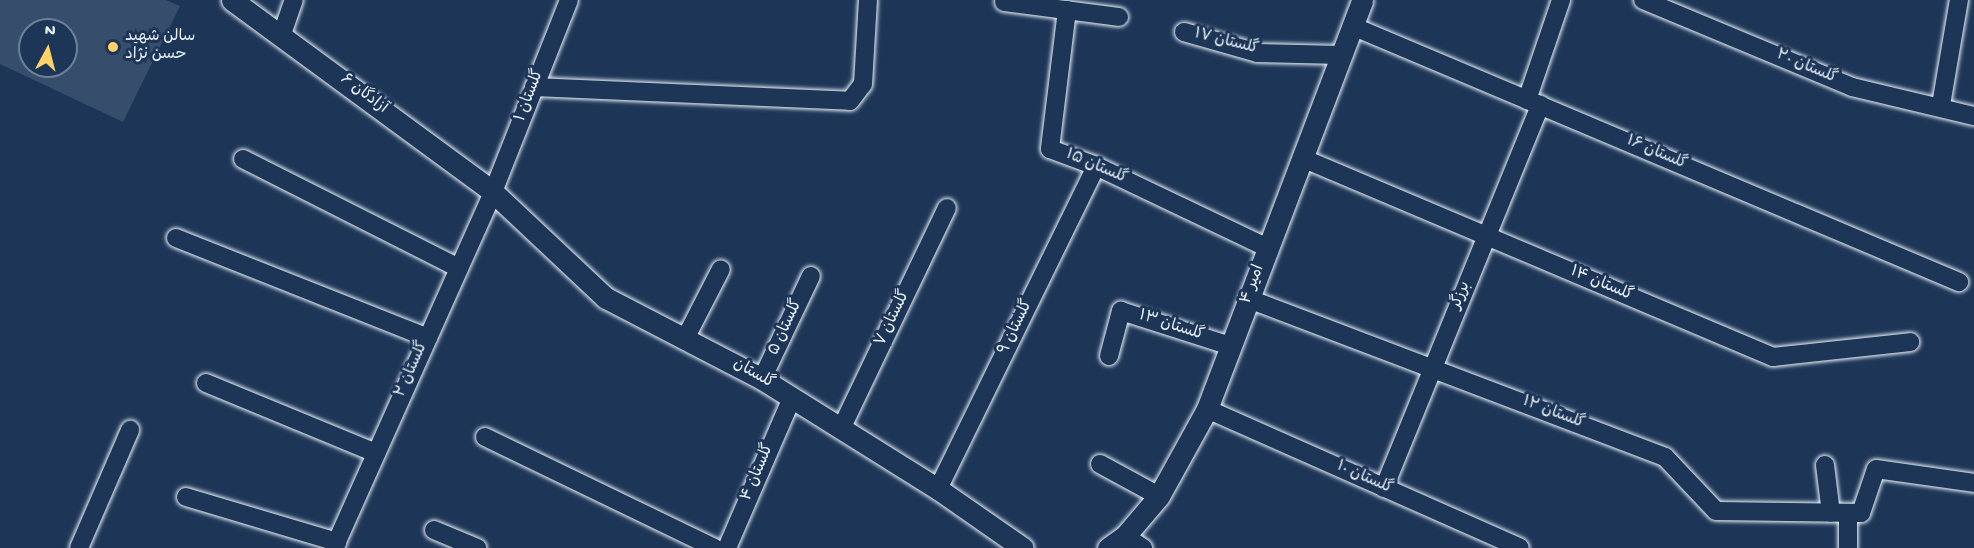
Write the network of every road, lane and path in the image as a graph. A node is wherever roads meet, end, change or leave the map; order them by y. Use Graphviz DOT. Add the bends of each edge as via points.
graph roads {
  1 [pos="232,0"];
  2 [pos="294,0"];
  3 [pos="569,0"];
  4 [pos="868,0"];
  5 [pos="1362,0"];
  6 [pos="1561,0"];
  7 [pos="1643,0"];
  8 [pos="1959,0"];
  9 [pos="1004,2"];
  10 [pos="1067,10"];
  11 [pos="1119,17"];
  12 [pos="1352,26"];
  13 [pos="1184,32"];
  14 [pos="282,34"];
  15 [pos="1341,55"];
  16 [pos="534,87"];
  17 [pos="1533,103"];
  18 [pos="1941,105"];
  19 [pos="1974,116"];
  20 [pos="1302,158"];
  21 [pos="243,159"];
  22 [pos="1096,166"];
  23 [pos="493,192"];
  24 [pos="947,208"];
  25 [pos="1486,237"];
  26 [pos="176,238"];
  27 [pos="1268,248"];
  28 [pos="459,268"];
  29 [pos="721,269"];
  30 [pos="811,276"];
  31 [pos="1959,282"];
  32 [pos="1249,299"];
  33 [pos="686,337"];
  34 [pos="428,338"];
  35 [pos="1910,342"];
  36 [pos="1231,346"];
  37 [pos="1109,356"];
  38 [pos="1433,368"];
  39 [pos="762,379"];
  40 [pos="206,383"];
  41 [pos="792,398"];
  42 [pos="1208,409"];
  43 [pos="841,429"];
  44 [pos="130,430"];
  45 [pos="485,437"];
  46 [pos="376,453"];
  47 [pos="1100,464"];
  48 [pos="1825,465"];
  49 [pos="1974,483"];
  50 [pos="1384,488"];
  51 [pos="938,489"];
  52 [pos="1159,496"];
  53 [pos="186,497"];
  54 [pos="1839,513"];
  55 [pos="434,530"];
  56 [pos="1116,542"];
  57 [pos="335,545"];
  58 [pos="79,548"];
  59 [pos="477,548"];
  60 [pos="715,548"];
  61 [pos="727,548"];
  62 [pos="1023,548"];
  63 [pos="1143,548"];
  64 [pos="1520,548"];
  65 [pos="1848,548"];
  1 -- 14 [label="street, آزادگان ۶"];
  2 -- 14 [label="street"];
  3 -- 16 [label="street, گلستان ۱"];
  4 -- 16 [label="street" via="863,84 850,101"];
  5 -- 12 [label="street, امیر ۴"];
  6 -- 17 [label="street, برزگر"];
  7 -- 18 [label="street, گلستان ۲۰" via="1852,87"];
  8 -- 18 [label="street"];
  9 -- 10 [label="street"];
  10 -- 11 [label="street"];
  10 -- 22 [label="street, گلستان ۱۵" via="1050,149"];
  12 -- 15 [label="street, امیر ۴"];
  12 -- 17 [label="street, گلستان ۱۶"];
  13 -- 15 [label="street, گلستان ۱۷" via="1257,53"];
  14 -- 23 [label="street, آزادگان ۶"];
  15 -- 20 [label="street, امیر ۴"];
  16 -- 23 [label="street, گلستان ۱"];
  17 -- 25 [label="street, برزگر"];
  17 -- 31 [label="street, گلستان ۱۶"];
  18 -- 19 [label="street, گلستان ۲۰"];
  20 -- 25 [label="street, گلستان ۱۴"];
  20 -- 27 [label="street, امیر ۴"];
  21 -- 28 [label="street"];
  22 -- 27 [label="street, گلستان ۱۵"];
  22 -- 51 [label="street, گلستان ۹"];
  23 -- 28 [label="street, گلستان ۲"];
  23 -- 33 [label="street, گلستان" via="587,284 606,298"];
  24 -- 43 [label="street, گلستان ۷"];
  25 -- 35 [label="street, گلستان ۱۴" via="1773,357"];
  25 -- 38 [label="street, برزگر"];
  26 -- 34 [label="street"];
  27 -- 32 [label="street, امیر ۴"];
  28 -- 34 [label="street, گلستان ۲"];
  29 -- 33 [label="street"];
  30 -- 39 [label="street, گلستان ۵"];
  32 -- 36 [label="street, امیر ۴"];
  32 -- 38 [label="street, گلستان ۱۲"];
  33 -- 39 [label="street, گلستان"];
  34 -- 46 [label="street, گلستان ۲"];
  36 -- 37 [label="street, گلستان ۱۳" via="1121,311"];
  36 -- 42 [label="street, امیر ۴"];
  38 -- 50 [label="street, برزگر"];
  38 -- 54 [label="street, گلستان ۱۲" via="1665,457 1716,511"];
  39 -- 41 [label="street, گلستان"];
  40 -- 46 [label="street"];
  41 -- 43 [label="street, گلستان"];
  41 -- 61 [label="street, گلستان ۴"];
  42 -- 50 [label="street, گلستان ۱۰"];
  42 -- 52 [label="street, امیر ۴"];
  43 -- 51 [label="street, گلستان"];
  44 -- 58 [label="street"];
  45 -- 60 [label="street"];
  46 -- 57 [label="street, گلستان ۲"];
  47 -- 52 [label="street"];
  48 -- 54 [label="street"];
  49 -- 54 [label="street" via="1876,469 1861,513"];
  50 -- 64 [label="street, گلستان ۱۰"];
  51 -- 62 [label="street, گلستان"];
  52 -- 56 [label="street, امیر ۴"];
  53 -- 57 [label="street"];
  54 -- 65 [label="street"];
  55 -- 59 [label="street"];
  56 -- 63 [label="street"];
}
